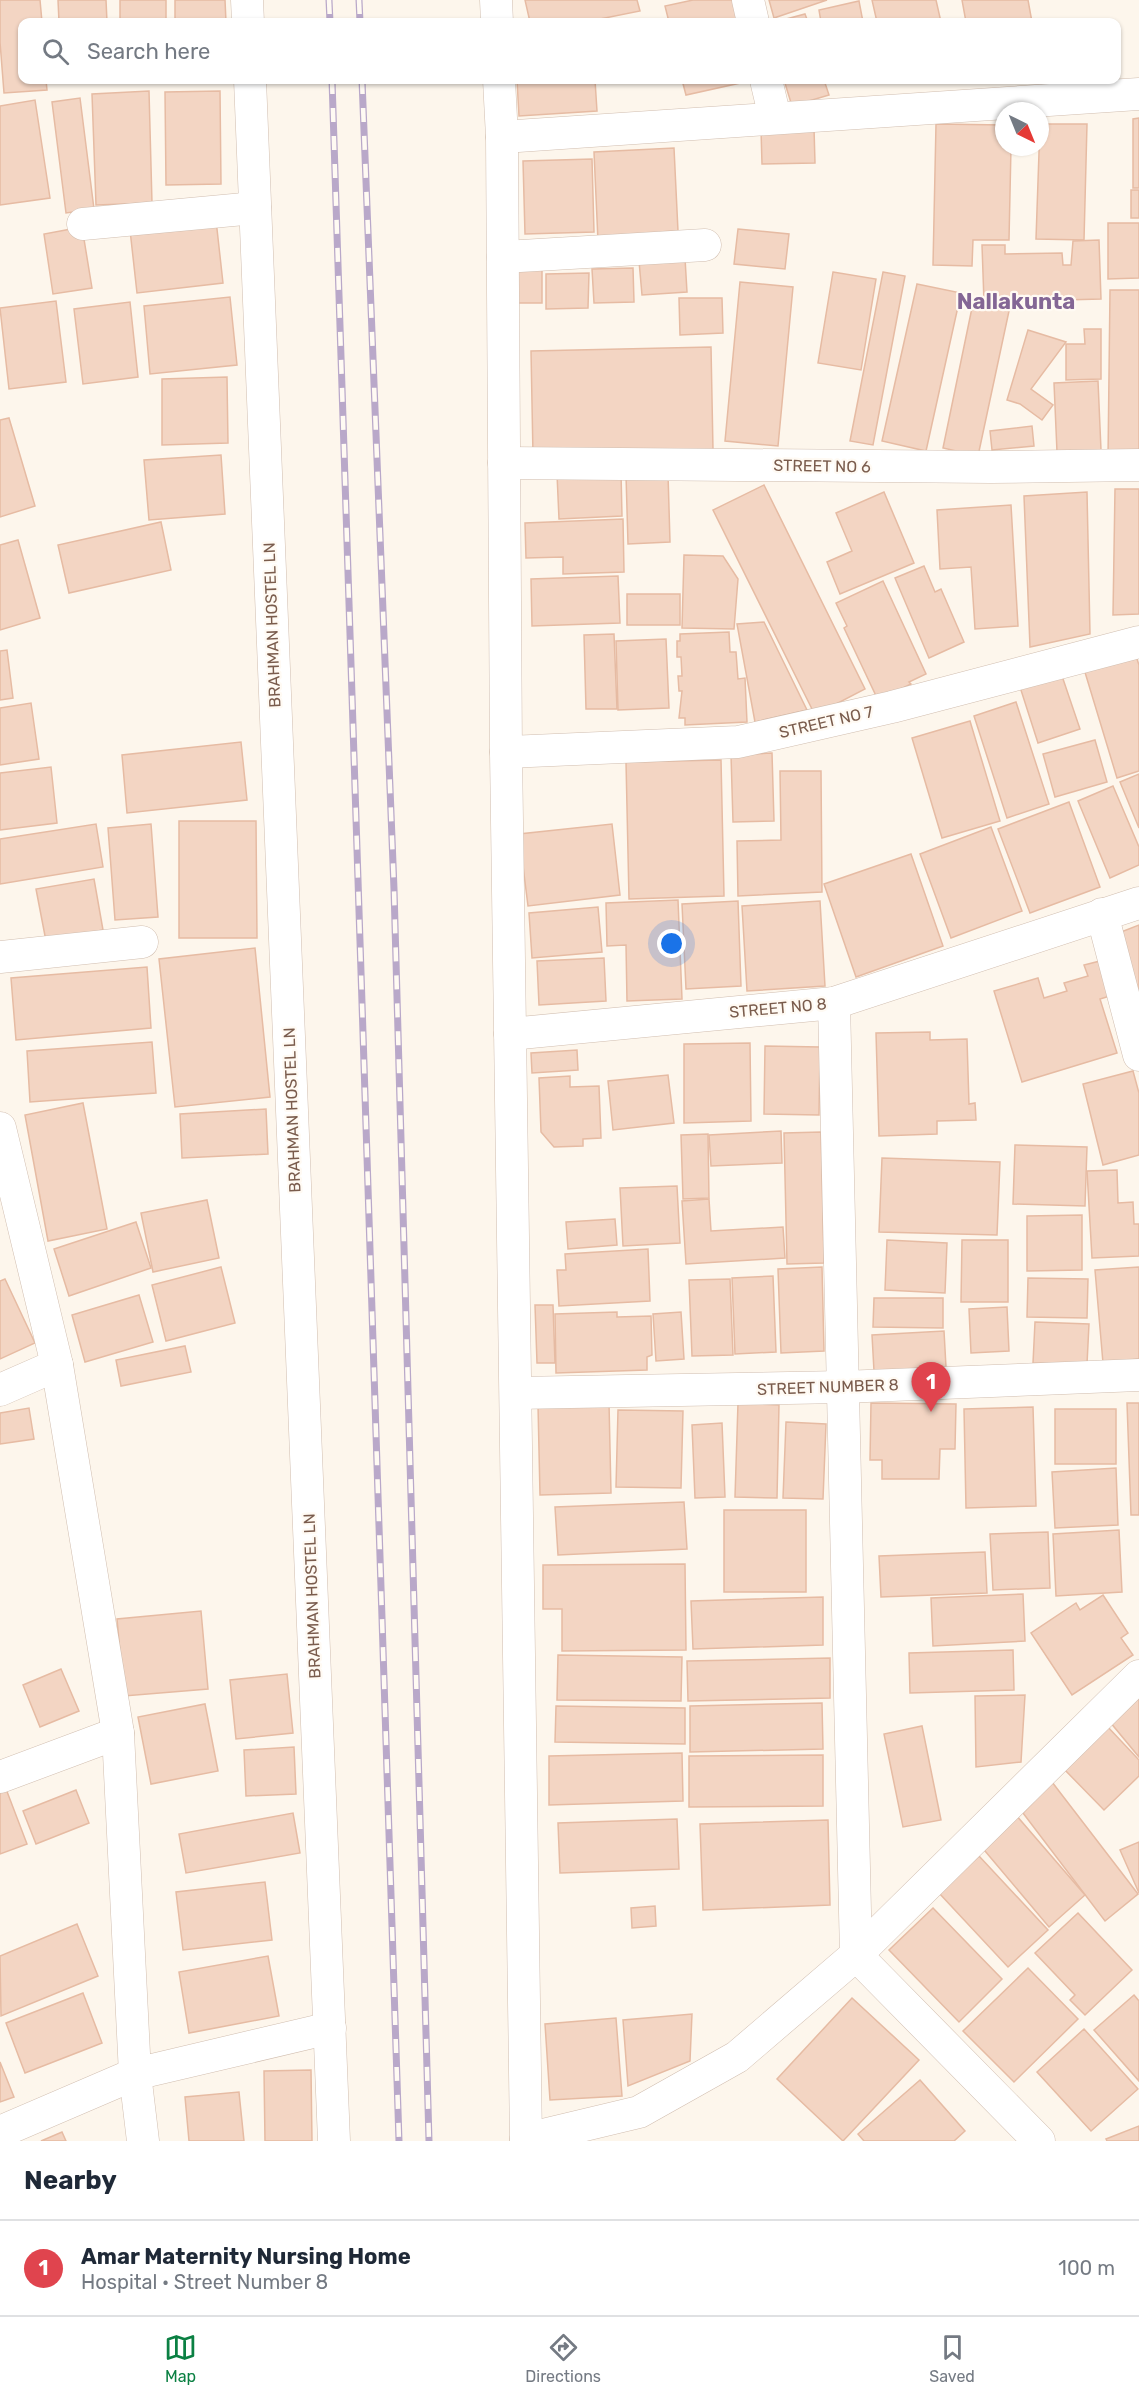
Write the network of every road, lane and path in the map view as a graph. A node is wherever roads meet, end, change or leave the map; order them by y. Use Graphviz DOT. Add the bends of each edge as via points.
graph roads {
  1 [pos="247,0"];
  2 [pos="496,0"];
  3 [pos="748,0"];
  4 [pos="248,18"];
  5 [pos="497,18"];
  6 [pos="752,18"];
  7 [pos="250,84"];
  8 [pos="499,84"];
  9 [pos="767,84"];
  10 [pos="1139,94"];
  11 [pos="775,118"];
  12 [pos="502,137"];
  13 [pos="255,207"];
  14 [pos="83,224"];
  15 [pos="705,245"];
  16 [pos="503,257"];
  17 [pos="504,463"];
  18 [pos="1139,465"];
  19 [pos="1139,642"];
  20 [pos="506,752"];
  21 [pos="1139,903"];
  22 [pos="1101,914"];
  23 [pos="142,942"];
  24 [pos="0,957"];
  25 [pos="834,1003"];
  26 [pos="510,1034"];
  27 [pos="1139,1055"];
  28 [pos="0,1128"];
  29 [pos="57,1365"];
  30 [pos="1139,1375"];
  31 [pos="842,1387"];
  32 [pos="0,1390"];
  33 [pos="516,1393"];
  34 [pos="1139,1676"];
  35 [pos="118,1733"];
  36 [pos="0,1777"];
  37 [pos="856,1955"];
  38 [pos="330,2028"];
  39 [pos="135,2074"];
  40 [pos="0,2132"];
  41 [pos="526,2140"];
  42 [pos="143,2141"];
  43 [pos="334,2141"];
  44 [pos="1039,2141"];
  1 -- 4 [label="street"];
  2 -- 5 [label="street"];
  3 -- 6 [label="street"];
  7 -- 13 [label="street, BRAHMAN HOSTEL LN"];
  8 -- 12 [label="street"];
  9 -- 11 [label="street"];
  10 -- 11 [label="street"];
  11 -- 12 [label="street"];
  12 -- 16 [label="street"];
  13 -- 14 [label="street"];
  13 -- 38 [label="street, BRAHMAN HOSTEL LN"];
  15 -- 16 [label="street"];
  16 -- 17 [label="street"];
  17 -- 18 [label="street, STREET NO 6"];
  17 -- 20 [label="street"];
  19 -- 20 [label="street, STREET NO 7" via="892,707 738,742"];
  20 -- 26 [label="street"];
  21 -- 22 [label="street, STREET NO 8"];
  22 -- 25 [label="street, STREET NO 8"];
  22 -- 27 [label="street"];
  23 -- 24 [label="street"];
  25 -- 26 [label="street, STREET NO 8"];
  25 -- 31 [label="street"];
  26 -- 33 [label="street"];
  28 -- 29 [label="street"];
  29 -- 32 [label="street"];
  29 -- 35 [label="street"];
  30 -- 31 [label="street, STREET NUMBER 8"];
  31 -- 33 [label="street, STREET NUMBER 8"];
  31 -- 37 [label="street"];
  33 -- 41 [label="street"];
  34 -- 37 [label="street"];
  35 -- 36 [label="street"];
  35 -- 39 [label="street"];
  37 -- 41 [label="street" via="737,2056 639,2112"];
  37 -- 44 [label="street"];
  38 -- 39 [label="street"];
  38 -- 43 [label="street, BRAHMAN HOSTEL LN"];
  39 -- 40 [label="street"];
  39 -- 42 [label="street"];
}
